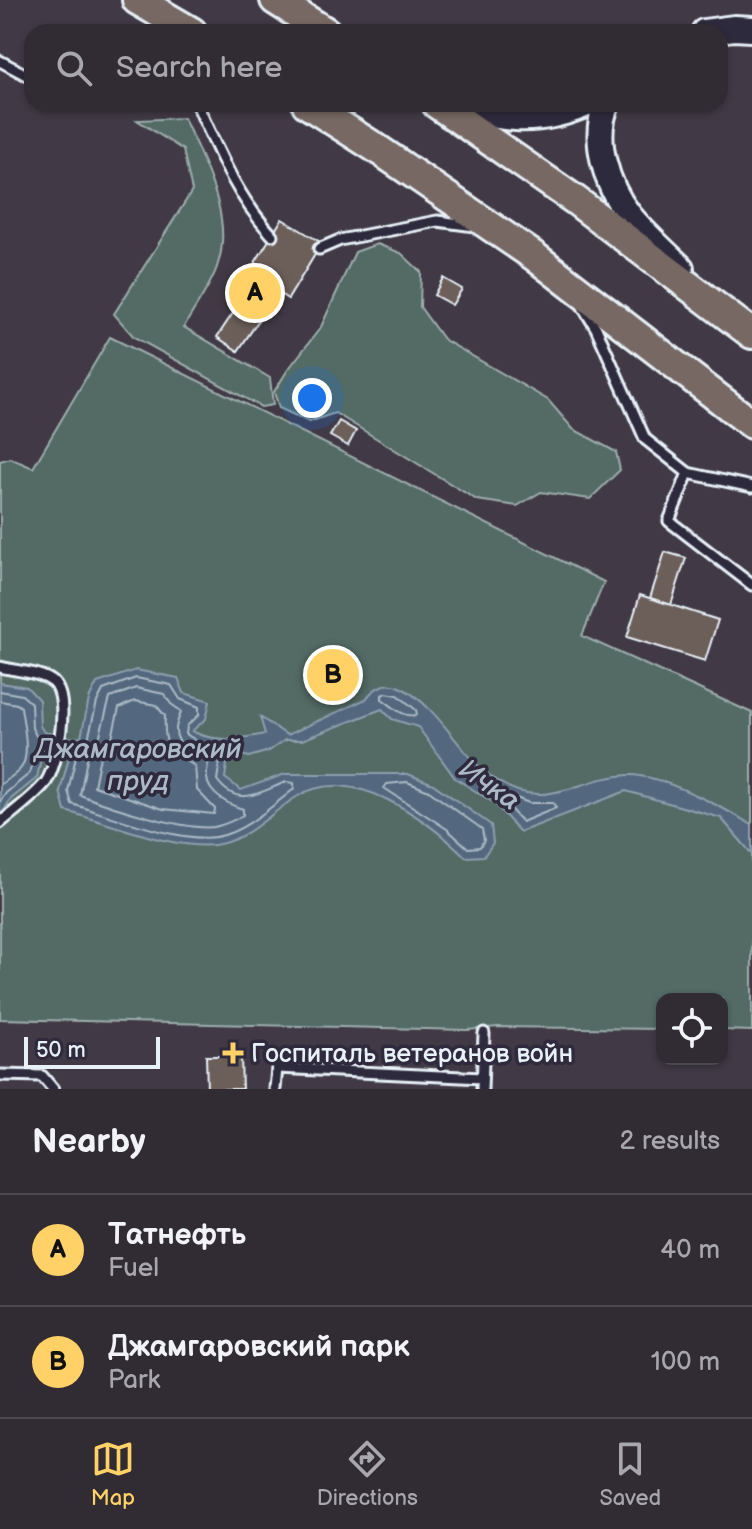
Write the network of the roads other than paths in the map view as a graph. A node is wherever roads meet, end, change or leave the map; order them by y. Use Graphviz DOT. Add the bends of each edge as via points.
graph roads {
  1 [pos="275,0"];
  2 [pos="142,7"];
  3 [pos="176,24"];
  4 [pos="313,24"];
  5 [pos="752,29"];
  6 [pos="728,30"];
  7 [pos="0,61"];
  8 [pos="24,74"];
  9 [pos="201,112"];
  10 [pos="320,112"];
  11 [pos="448,112"];
  12 [pos="476,112"];
  13 [pos="568,112"];
  14 [pos="605,112"];
  15 [pos="492,229"];
  16 [pos="272,235"];
  17 [pos="319,249"];
  18 [pos="569,284"];
  19 [pos="724,313"];
  20 [pos="752,334"];
  21 [pos="752,424"];
  22 [pos="688,473"];
  23 [pos="752,487"];
  24 [pos="752,585"];
  25 [pos="0,667"];
  26 [pos="0,823"];
  27 [pos="484,1033"];
  28 [pos="0,1075"];
  29 [pos="482,1084"];
  30 [pos="53,1089"];
  31 [pos="275,1089"];
  1 -- 4 [label="highway"];
  2 -- 3 [label="highway"];
  5 -- 6 [label="main road"];
  7 -- 8 [label="lane"];
  9 -- 16 [label="lane" via="230,176"];
  10 -- 15 [label="highway"];
  11 -- 19 [label="highway"];
  12 -- 13 [label="main road" via="518,120"];
  14 -- 19 [label="main road" via="602,150 614,192 628,214"];
  15 -- 17 [label="lane" via="437,221"];
  15 -- 18 [label="highway"];
  18 -- 21 [label="highway"];
  18 -- 22 [label="lane" via="596,328 645,439"];
  19 -- 20 [label="highway"];
  22 -- 23 [label="lane"];
  22 -- 24 [label="lane" via="669,521"];
  25 -- 26 [label="lane" via="49,679 62,701 61,730 47,781"];
  27 -- 29 [label="lane"];
  28 -- 30 [label="lane" via="42,1076"];
  29 -- 31 [label="lane" via="277,1068"];
}
